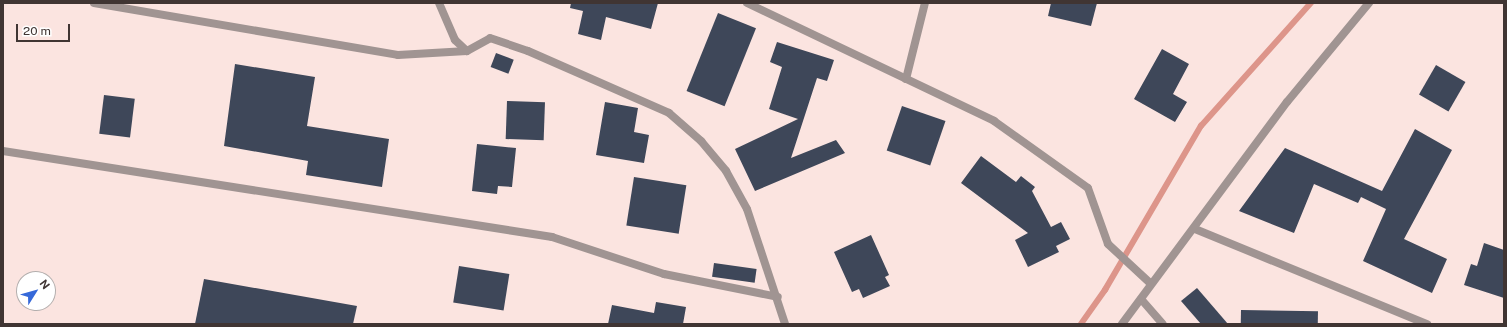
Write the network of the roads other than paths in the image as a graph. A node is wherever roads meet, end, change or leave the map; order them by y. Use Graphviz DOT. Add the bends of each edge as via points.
graph roads {
  1 [pos="94,3"];
  2 [pos="439,3"];
  3 [pos="747,3"];
  4 [pos="925,3"];
  5 [pos="1369,3"];
  6 [pos="467,50"];
  7 [pos="906,79"];
  8 [pos="3,150"];
  9 [pos="1195,229"];
  10 [pos="1150,283"];
  11 [pos="778,297"];
  12 [pos="1141,299"];
  13 [pos="785,324"];
  14 [pos="1122,324"];
  15 [pos="1164,324"];
  16 [pos="1427,324"];
  1 -- 6 [label="street" via="398,55"];
  2 -- 6 [label="street" via="455,40"];
  3 -- 7 [label="street"];
  4 -- 7 [label="street"];
  5 -- 9 [label="street" via="1288,102"];
  6 -- 11 [label="street" via="490,38 528,51 670,113 701,141 726,171 747,209"];
  7 -- 10 [label="street" via="994,121 1088,188 1108,244 1139,276"];
  8 -- 11 [label="street" via="552,237 664,274"];
  9 -- 10 [label="street"];
  9 -- 16 [label="street"];
  10 -- 12 [label="street"];
  11 -- 13 [label="street"];
  12 -- 14 [label="street"];
  12 -- 15 [label="street"];
}
